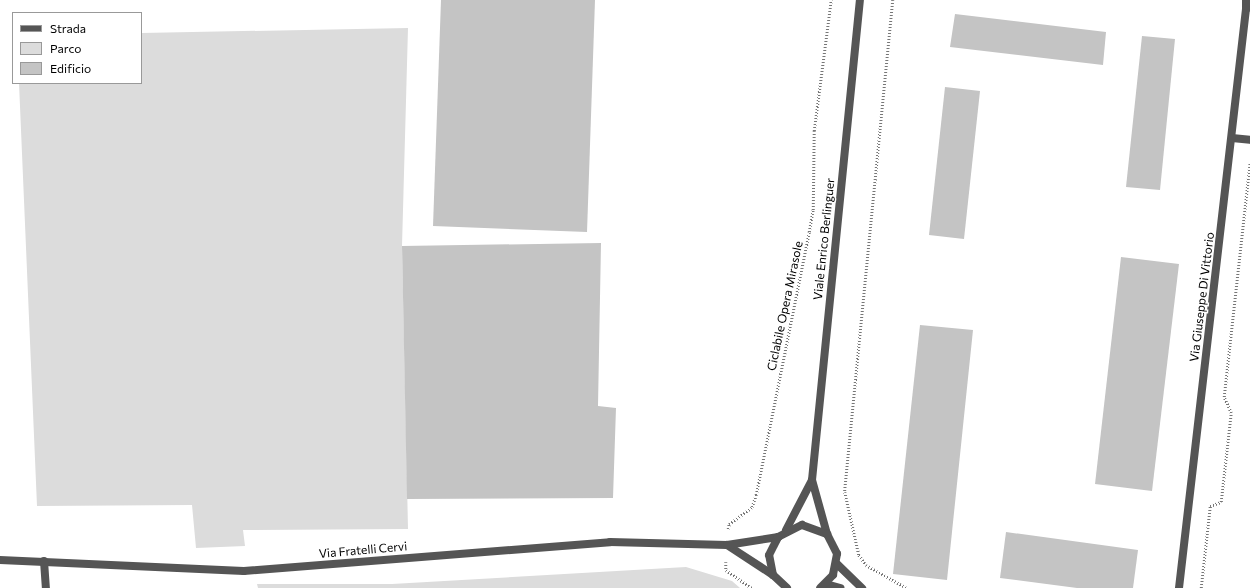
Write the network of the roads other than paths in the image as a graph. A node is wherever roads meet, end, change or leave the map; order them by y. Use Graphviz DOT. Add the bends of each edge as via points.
graph roads {
  1 [pos="860,0"];
  2 [pos="1246,0"];
  3 [pos="1232,138"];
  4 [pos="1250,140"];
  5 [pos="812,480"];
  6 [pos="786,530"];
  7 [pos="827,534"];
  8 [pos="778,537"];
  9 [pos="727,545"];
  10 [pos="0,560"];
  11 [pos="44,561"];
  12 [pos="837,564"];
  13 [pos="774,575"];
  14 [pos="782,586"];
  15 [pos="823,586"];
  16 [pos="46,588"];
  17 [pos="840,588"];
  18 [pos="862,588"];
  19 [pos="1179,588"];
  1 -- 5 [label="street, Viale Enrico Berlinguer"];
  2 -- 3 [label="street, Via Giuseppe Di Vittorio"];
  3 -- 4 [label="street"];
  3 -- 19 [label="street, Via Giuseppe Di Vittorio"];
  5 -- 6 [label="street, Viale Enrico Berlinguer"];
  5 -- 7 [label="street, Viale Enrico Berlinguer"];
  6 -- 7 [label="street" via="802,525"];
  6 -- 8 [label="street"];
  7 -- 12 [label="street, Viale Enrico Berlinguer" via="833,543"];
  8 -- 9 [label="street, Via Fratelli Cervi"];
  8 -- 13 [label="street" via="769,555"];
  9 -- 11 [label="street, Via Fratelli Cervi" via="610,542 244,571"];
  9 -- 13 [label="street"];
  10 -- 11 [label="street, Via Fratelli Cervi"];
  11 -- 16 [label="street"];
  12 -- 15 [label="street"];
  12 -- 18 [label="street"];
  13 -- 14 [label="street"];
  15 -- 17 [label="street"];
}
